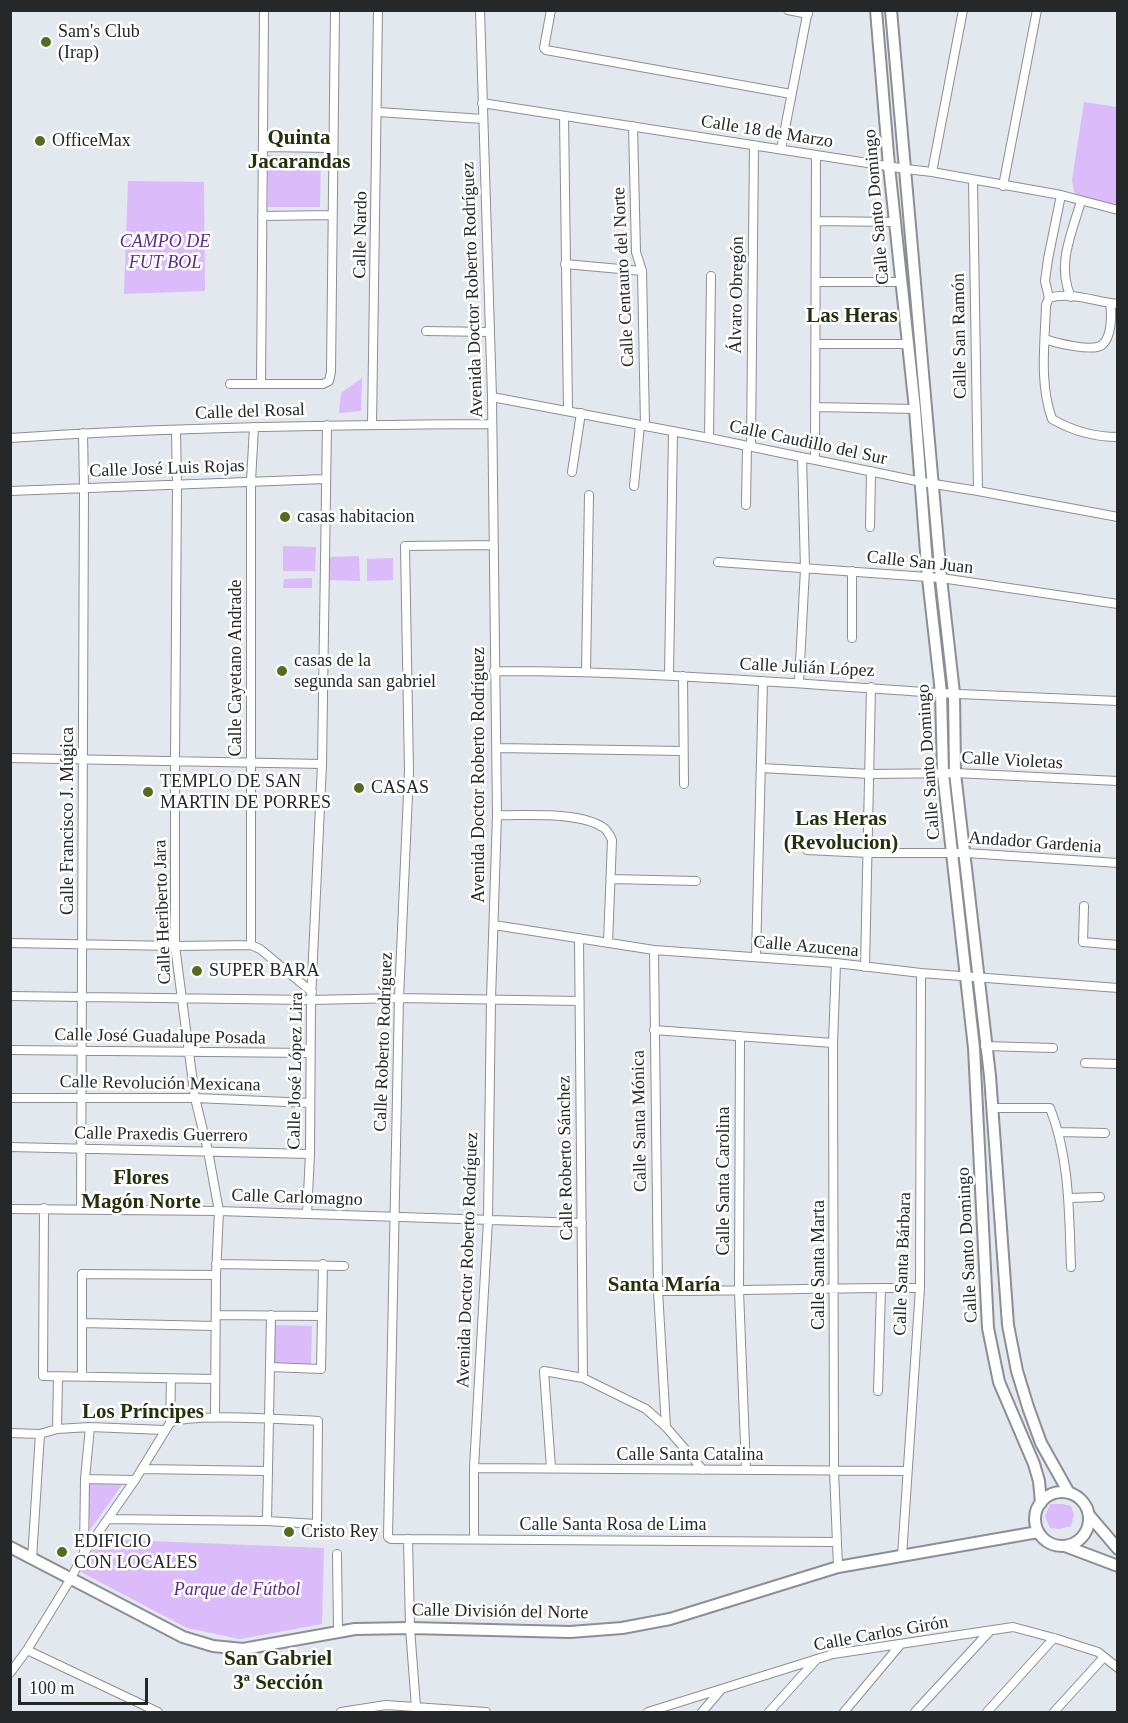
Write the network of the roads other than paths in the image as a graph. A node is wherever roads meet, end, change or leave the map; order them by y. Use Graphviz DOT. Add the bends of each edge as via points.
graph roads {
  1 [pos="264,10"];
  2 [pos="335,10"];
  3 [pos="378,10"];
  4 [pos="480,10"];
  5 [pos="551,10"];
  6 [pos="788,10"];
  7 [pos="876,10"];
  8 [pos="891,10"];
  9 [pos="963,10"];
  10 [pos="1037,10"];
  11 [pos="808,12"];
  12 [pos="895,47"];
  13 [pos="879,48"];
  14 [pos="791,94"];
  15 [pos="482,103"];
  16 [pos="378,112"];
  17 [pos="564,116"];
  18 [pos="483,119"];
  19 [pos="633,126"];
  20 [pos="754,145"];
  21 [pos="263,147"];
  22 [pos="333,148"];
  23 [pos="782,148"];
  24 [pos="816,155"];
  25 [pos="889,166"];
  26 [pos="906,169"];
  27 [pos="932,172"];
  28 [pos="973,180"];
  29 [pos="1003,186"];
  30 [pos="1061,195"];
  31 [pos="1081,201"];
  32 [pos="1118,210"];
  33 [pos="332,215"];
  34 [pos="262,216"];
  35 [pos="816,221"];
  36 [pos="896,222"];
  37 [pos="565,264"];
  38 [pos="642,271"];
  39 [pos="711,276"];
  40 [pos="817,282"];
  41 [pos="901,282"];
  42 [pos="1071,297"];
  43 [pos="1049,298"];
  44 [pos="1114,303"];
  45 [pos="426,331"];
  46 [pos="490,332"];
  47 [pos="1045,339"];
  48 [pos="816,344"];
  49 [pos="907,344"];
  50 [pos="230,384"];
  51 [pos="261,384"];
  52 [pos="492,397"];
  53 [pos="815,407"];
  54 [pos="915,409"];
  55 [pos="568,410"];
  56 [pos="581,413"];
  57 [pos="492,424"];
  58 [pos="327,425"];
  59 [pos="372,425"];
  60 [pos="643,425"];
  61 [pos="254,427"];
  62 [pos="176,429"];
  63 [pos="673,432"];
  64 [pos="83,433"];
  65 [pos="1118,437"];
  66 [pos="10,438"];
  67 [pos="710,438"];
  68 [pos="749,446"];
  69 [pos="802,457"];
  70 [pos="815,459"];
  71 [pos="871,471"];
  72 [pos="572,472"];
  73 [pos="325,478"];
  74 [pos="251,481"];
  75 [pos="922,482"];
  76 [pos="934,485"];
  77 [pos="177,486"];
  78 [pos="634,486"];
  79 [pos="84,487"];
  80 [pos="10,491"];
  81 [pos="978,491"];
  82 [pos="589,495"];
  83 [pos="746,505"];
  84 [pos="1118,517"];
  85 [pos="870,527"];
  86 [pos="494,545"];
  87 [pos="718,562"];
  88 [pos="805,569"];
  89 [pos="852,571"];
  90 [pos="928,578"];
  91 [pos="941,578"];
  92 [pos="1118,604"];
  93 [pos="852,638"];
  94 [pos="494,671"];
  95 [pos="586,671"];
  96 [pos="669,675"];
  97 [pos="683,676"];
  98 [pos="762,681"];
  99 [pos="799,682"];
  100 [pos="871,687"];
  101 [pos="941,693"];
  102 [pos="954,693"];
  103 [pos="1118,701"];
  104 [pos="497,748"];
  105 [pos="683,751"];
  106 [pos="10,758"];
  107 [pos="83,760"];
  108 [pos="175,762"];
  109 [pos="252,762"];
  110 [pos="322,764"];
  111 [pos="761,768"];
  112 [pos="943,773"];
  113 [pos="955,773"];
  114 [pos="870,774"];
  115 [pos="1118,781"];
  116 [pos="684,784"];
  117 [pos="497,815"];
  118 [pos="807,850"];
  119 [pos="952,852"];
  120 [pos="868,853"];
  121 [pos="966,853"];
  122 [pos="1118,863"];
  123 [pos="610,879"];
  124 [pos="696,881"];
  125 [pos="1084,906"];
  126 [pos="494,925"];
  127 [pos="579,938"];
  128 [pos="10,942"];
  129 [pos="608,943"];
  130 [pos="82,944"];
  131 [pos="251,945"];
  132 [pos="1118,945"];
  133 [pos="175,946"];
  134 [pos="654,950"];
  135 [pos="756,957"];
  136 [pos="836,963"];
  137 [pos="865,967"];
  138 [pos="921,973"];
  139 [pos="966,977"];
  140 [pos="979,977"];
  141 [pos="1118,988"];
  142 [pos="10,996"];
  143 [pos="311,996"];
  144 [pos="82,997"];
  145 [pos="399,998"];
  146 [pos="181,999"];
  147 [pos="491,999"];
  148 [pos="579,1001"];
  149 [pos="654,1030"];
  150 [pos="740,1036"];
  151 [pos="833,1043"];
  152 [pos="985,1046"];
  153 [pos="1053,1048"];
  154 [pos="10,1050"];
  155 [pos="82,1051"];
  156 [pos="188,1053"];
  157 [pos="310,1053"];
  158 [pos="1084,1063"];
  159 [pos="1118,1064"];
  160 [pos="82,1096"];
  161 [pos="10,1098"];
  162 [pos="195,1098"];
  163 [pos="310,1103"];
  164 [pos="992,1108"];
  165 [pos="1059,1132"];
  166 [pos="1105,1133"];
  167 [pos="10,1147"];
  168 [pos="81,1148"];
  169 [pos="208,1151"];
  170 [pos="310,1154"];
  171 [pos="1100,1197"];
  172 [pos="1069,1198"];
  173 [pos="44,1208"];
  174 [pos="10,1209"];
  175 [pos="81,1209"];
  176 [pos="219,1211"];
  177 [pos="307,1214"];
  178 [pos="394,1216"];
  179 [pos="488,1220"];
  180 [pos="582,1223"];
  181 [pos="216,1264"];
  182 [pos="323,1264"];
  183 [pos="344,1266"];
  184 [pos="1071,1267"];
  185 [pos="216,1275"];
  186 [pos="834,1287"];
  187 [pos="881,1287"];
  188 [pos="920,1288"];
  189 [pos="658,1291"];
  190 [pos="739,1291"];
  191 [pos="216,1315"];
  192 [pos="271,1315"];
  193 [pos="322,1316"];
  194 [pos="82,1323"];
  195 [pos="215,1326"];
  196 [pos="270,1367"];
  197 [pos="58,1377"];
  198 [pos="82,1377"];
  199 [pos="583,1378"];
  200 [pos="171,1379"];
  201 [pos="216,1379"];
  202 [pos="878,1391"];
  203 [pos="216,1418"];
  204 [pos="269,1419"];
  205 [pos="170,1423"];
  206 [pos="666,1426"];
  207 [pos="90,1427"];
  208 [pos="57,1429"];
  209 [pos="164,1430"];
  210 [pos="10,1433"];
  211 [pos="40,1434"];
  212 [pos="474,1468"];
  213 [pos="551,1468"];
  214 [pos="142,1469"];
  215 [pos="703,1470"];
  216 [pos="746,1470"];
  217 [pos="834,1470"];
  218 [pos="267,1471"];
  219 [pos="907,1471"];
  220 [pos="85,1479"];
  221 [pos="135,1480"];
  222 [pos="1069,1493"];
  223 [pos="1041,1503"];
  224 [pos="1089,1515"];
  225 [pos="108,1519"];
  226 [pos="267,1521"];
  227 [pos="1038,1532"];
  228 [pos="389,1538"];
  229 [pos="408,1539"];
  230 [pos="474,1539"];
  231 [pos="836,1542"];
  232 [pos="1065,1546"];
  233 [pos="10,1547"];
  234 [pos="1118,1549"];
  235 [pos="84,1553"];
  236 [pos="337,1554"];
  237 [pos="902,1556"];
  238 [pos="32,1559"];
  239 [pos="1118,1566"];
  240 [pos="838,1567"];
  241 [pos="70,1580"];
  242 [pos="410,1628"];
  243 [pos="338,1632"];
  244 [pos="989,1632"];
  245 [pos="1054,1638"];
  246 [pos="901,1644"];
  247 [pos="27,1650"];
  248 [pos="1104,1657"];
  249 [pos="817,1659"];
  250 [pos="1118,1668"];
  251 [pos="10,1672"];
  252 [pos="721,1689"];
  253 [pos="416,1707"];
  254 [pos="158,1713"];
  255 [pos="341,1713"];
  256 [pos="486,1713"];
  257 [pos="648,1713"];
  258 [pos="702,1713"];
  259 [pos="769,1713"];
  260 [pos="844,1713"];
  261 [pos="915,1713"];
  262 [pos="987,1713"];
  263 [pos="1054,1713"];
  1 -- 21 [label="street"];
  2 -- 22 [label="street"];
  3 -- 16 [label="street, Calle Nardo"];
  4 -- 15 [label="street, Avenida Doctor Roberto Rodríguez"];
  5 -- 14 [label="street" via="544,49"];
  6 -- 11 [label="street"];
  7 -- 13 [label="street, Calle Santo Domingo"];
  8 -- 12 [label="street, Calle Santo Domingo"];
  9 -- 27 [label="street"];
  10 -- 29 [label="street"];
  11 -- 14 [label="street"];
  12 -- 13 [label="street"];
  12 -- 26 [label="street, Calle Santo Domingo"];
  13 -- 25 [label="street, Calle Santo Domingo"];
  14 -- 23 [label="street"];
  15 -- 17 [label="street, Calle 18 de Marzo"];
  15 -- 18 [label="street, Avenida Doctor Roberto Rodríguez"];
  16 -- 18 [label="street"];
  16 -- 59 [label="street, Calle Nardo"];
  17 -- 19 [label="street, Calle 18 de Marzo"];
  17 -- 37 [label="street"];
  18 -- 46 [label="street, Avenida Doctor Roberto Rodríguez"];
  19 -- 20 [label="street, Calle 18 de Marzo"];
  19 -- 38 [label="street, Calle Centauro del Norte" via="636,252"];
  20 -- 23 [label="street, Calle 18 de Marzo"];
  20 -- 68 [label="street, Álvaro Obregón"];
  21 -- 22 [label="street"];
  21 -- 34 [label="street"];
  22 -- 33 [label="street"];
  23 -- 24 [label="street, Calle 18 de Marzo"];
  24 -- 25 [label="street, Calle 18 de Marzo"];
  24 -- 35 [label="street"];
  25 -- 26 [label="street, Calle 18 de Marzo"];
  25 -- 36 [label="street, Calle Santo Domingo"];
  26 -- 27 [label="street, Calle 18 de Marzo"];
  26 -- 76 [label="street, Calle Santo Domingo"];
  27 -- 28 [label="street, Calle 18 de Marzo"];
  28 -- 29 [label="street, Calle 18 de Marzo"];
  28 -- 81 [label="street, Calle San Ramón"];
  29 -- 30 [label="street, Calle 18 de Marzo"];
  30 -- 31 [label="street, Calle 18 de Marzo"];
  30 -- 43 [label="street" via="1047,259 1045,281"];
  31 -- 32 [label="street, Calle 18 de Marzo"];
  31 -- 42 [label="street" via="1064,261"];
  33 -- 34 [label="street"];
  33 -- 51 [label="street" via="329,381"];
  34 -- 51 [label="street"];
  35 -- 36 [label="street"];
  35 -- 40 [label="street"];
  36 -- 41 [label="street, Calle Santo Domingo"];
  37 -- 38 [label="street"];
  37 -- 55 [label="street"];
  38 -- 60 [label="street, Calle Centauro del Norte"];
  39 -- 67 [label="street"];
  40 -- 41 [label="street"];
  40 -- 48 [label="street"];
  41 -- 49 [label="street, Calle Santo Domingo"];
  42 -- 43 [label="street"];
  42 -- 44 [label="street"];
  43 -- 47 [label="street"];
  44 -- 47 [label="street" via="1102,345 1095,348"];
  45 -- 46 [label="street"];
  46 -- 52 [label="street, Avenida Doctor Roberto Rodríguez"];
  47 -- 65 [label="street" via="1046,404 1052,419 1088,434"];
  48 -- 49 [label="street"];
  48 -- 53 [label="street"];
  49 -- 54 [label="street, Calle Santo Domingo"];
  50 -- 51 [label="street"];
  52 -- 55 [label="street, Calle Caudillo del Sur"];
  52 -- 57 [label="street, Avenida Doctor Roberto Rodríguez"];
  53 -- 54 [label="street"];
  53 -- 70 [label="street"];
  54 -- 75 [label="street, Calle Santo Domingo"];
  55 -- 56 [label="street, Calle Caudillo del Sur"];
  56 -- 60 [label="street, Calle Caudillo del Sur"];
  56 -- 72 [label="street"];
  57 -- 59 [label="street, Calle del Rosal"];
  57 -- 86 [label="street, Avenida Doctor Roberto Rodríguez"];
  58 -- 59 [label="street, Calle del Rosal"];
  58 -- 61 [label="street, Calle del Rosal"];
  58 -- 73 [label="street, Calle José López Lira"];
  60 -- 63 [label="street, Calle Caudillo del Sur"];
  60 -- 78 [label="street, Calle Centauro del Norte"];
  61 -- 62 [label="street, Calle del Rosal"];
  61 -- 74 [label="street, Calle Cayetano Andrade"];
  62 -- 64 [label="street, Calle del Rosal"];
  62 -- 77 [label="street, Calle Heriberto Jara"];
  63 -- 67 [label="street, Calle Caudillo del Sur"];
  63 -- 96 [label="street"];
  64 -- 66 [label="street, Calle del Rosal"];
  64 -- 79 [label="street, Calle Francisco J. Múgica"];
  67 -- 68 [label="street, Calle Caudillo del Sur"];
  68 -- 69 [label="street, Calle Caudillo del Sur"];
  68 -- 83 [label="street, Álvaro Obregón"];
  69 -- 70 [label="street, Calle Caudillo del Sur"];
  69 -- 88 [label="street"];
  70 -- 71 [label="street, Calle Caudillo del Sur"];
  71 -- 75 [label="street, Calle Caudillo del Sur"];
  71 -- 85 [label="street"];
  73 -- 74 [label="street, Calle José Luis Rojas"];
  73 -- 110 [label="street, Calle José López Lira"];
  74 -- 77 [label="street, Calle José Luis Rojas"];
  74 -- 109 [label="street, Calle Cayetano Andrade"];
  75 -- 76 [label="street, Calle Caudillo del Sur"];
  75 -- 90 [label="street, Calle Santo Domingo"];
  76 -- 81 [label="street, Calle Caudillo del Sur"];
  76 -- 91 [label="street, Calle Santo Domingo"];
  77 -- 79 [label="street, Calle José Luis Rojas"];
  77 -- 108 [label="street, Calle Heriberto Jara"];
  79 -- 80 [label="street, Calle José Luis Rojas"];
  79 -- 107 [label="street, Calle Francisco J. Múgica"];
  81 -- 84 [label="street, Calle Caudillo del Sur"];
  82 -- 95 [label="street"];
  86 -- 94 [label="street, Avenida Doctor Roberto Rodríguez"];
  86 -- 145 [label="street, Calle Roberto Rodríguez" via="405,546 409,771"];
  87 -- 88 [label="street, Calle San Juan"];
  88 -- 89 [label="street, Calle San Juan"];
  88 -- 99 [label="street"];
  89 -- 90 [label="street, Calle San Juan"];
  89 -- 93 [label="street"];
  90 -- 91 [label="street, Calle San Juan"];
  90 -- 101 [label="street, Calle Santo Domingo"];
  91 -- 92 [label="street, Calle San Juan"];
  91 -- 102 [label="street, Calle Santo Domingo"];
  94 -- 95 [label="street, Calle Julián López"];
  94 -- 104 [label="street, Avenida Doctor Roberto Rodríguez"];
  95 -- 96 [label="street, Calle Julián López"];
  96 -- 97 [label="street, Calle Julián López"];
  97 -- 98 [label="street, Calle Julián López"];
  97 -- 105 [label="street"];
  98 -- 99 [label="street, Calle Julián López"];
  98 -- 111 [label="street"];
  99 -- 100 [label="street, Calle Julián López"];
  100 -- 101 [label="street, Calle Julián López"];
  100 -- 114 [label="street"];
  101 -- 102 [label="street, Calle Julián López"];
  101 -- 112 [label="street, Calle Santo Domingo"];
  102 -- 103 [label="street, Calle Julián López"];
  102 -- 113 [label="street, Calle Santo Domingo"];
  104 -- 105 [label="street"];
  104 -- 117 [label="street, Avenida Doctor Roberto Rodríguez"];
  105 -- 116 [label="street"];
  106 -- 107 [label="street"];
  107 -- 108 [label="street"];
  107 -- 130 [label="street, Calle Francisco J. Múgica"];
  108 -- 109 [label="street"];
  108 -- 133 [label="street, Calle Heriberto Jara"];
  109 -- 110 [label="street"];
  109 -- 131 [label="street, Calle Cayetano Andrade"];
  110 -- 143 [label="street, Calle José López Lira"];
  111 -- 114 [label="street, Calle Violetas"];
  111 -- 135 [label="street"];
  112 -- 113 [label="street, Calle Violetas"];
  112 -- 114 [label="street, Calle Violetas"];
  112 -- 119 [label="street, Calle Santo Domingo"];
  113 -- 115 [label="street, Calle Violetas"];
  113 -- 121 [label="street, Calle Santo Domingo"];
  114 -- 120 [label="street"];
  117 -- 123 [label="street" via="572,818 606,829 612,840"];
  117 -- 126 [label="street, Avenida Doctor Roberto Rodríguez"];
  118 -- 120 [label="street, Andador Gardenia"];
  119 -- 120 [label="street, Andador Gardenia"];
  119 -- 121 [label="street, Andador Gardenia"];
  119 -- 139 [label="street, Calle Santo Domingo"];
  120 -- 137 [label="street"];
  121 -- 122 [label="street, Andador Gardenia"];
  121 -- 140 [label="street, Calle Santo Domingo"];
  123 -- 124 [label="street"];
  123 -- 129 [label="street"];
  125 -- 132 [label="street" via="1083,942"];
  126 -- 127 [label="street, Calle Azucena"];
  126 -- 147 [label="street, Avenida Doctor Roberto Rodríguez"];
  127 -- 129 [label="street, Calle Azucena"];
  127 -- 148 [label="street, Calle Roberto Sánchez"];
  128 -- 130 [label="street"];
  129 -- 134 [label="street, Calle Azucena"];
  130 -- 133 [label="street"];
  130 -- 144 [label="street, Calle Francisco J. Múgica"];
  131 -- 133 [label="street"];
  131 -- 143 [label="street"];
  133 -- 146 [label="street, Calle Heriberto Jara"];
  134 -- 135 [label="street, Calle Azucena"];
  134 -- 149 [label="street, Calle Santa Mónica"];
  135 -- 136 [label="street, Calle Azucena"];
  136 -- 137 [label="street, Calle Azucena"];
  136 -- 151 [label="street, Calle Santa Marta"];
  137 -- 138 [label="street, Calle Azucena"];
  138 -- 139 [label="street, Calle Azucena"];
  138 -- 188 [label="street, Calle Santa Bárbara"];
  139 -- 140 [label="street, Calle Azucena"];
  139 -- 223 [label="street, Calle Santo Domingo" via="974,1048 988,1328 999,1382 1034,1464"];
  140 -- 141 [label="street, Calle Azucena"];
  140 -- 152 [label="street, Calle Santo Domingo"];
  142 -- 144 [label="street"];
  143 -- 145 [label="street"];
  143 -- 146 [label="street"];
  143 -- 157 [label="street, Calle José López Lira"];
  144 -- 146 [label="street"];
  144 -- 155 [label="street, Calle Francisco J. Múgica"];
  145 -- 147 [label="street"];
  145 -- 178 [label="street, Calle Roberto Rodríguez"];
  146 -- 156 [label="street, Calle Heriberto Jara"];
  147 -- 148 [label="street"];
  147 -- 179 [label="street, Avenida Doctor Roberto Rodríguez"];
  148 -- 180 [label="street, Calle Roberto Sánchez"];
  149 -- 150 [label="street"];
  149 -- 189 [label="street, Calle Santa Mónica"];
  150 -- 151 [label="street"];
  150 -- 190 [label="street, Calle Santa Carolina"];
  151 -- 186 [label="street, Calle Santa Marta"];
  152 -- 153 [label="street"];
  152 -- 164 [label="street, Calle Santo Domingo"];
  154 -- 155 [label="street, Calle José Guadalupe Posada"];
  155 -- 156 [label="street, Calle José Guadalupe Posada"];
  155 -- 160 [label="street, Calle Francisco J. Múgica"];
  156 -- 157 [label="street, Calle José Guadalupe Posada"];
  156 -- 162 [label="street, Calle Heriberto Jara"];
  157 -- 163 [label="street, Calle José López Lira"];
  158 -- 159 [label="street"];
  160 -- 161 [label="street, Calle Revolución Mexicana"];
  160 -- 162 [label="street, Calle Revolución Mexicana"];
  160 -- 168 [label="street, Calle Francisco J. Múgica"];
  162 -- 163 [label="street, Calle Revolución Mexicana"];
  162 -- 169 [label="street, Calle Heriberto Jara"];
  163 -- 170 [label="street, Calle José López Lira"];
  164 -- 165 [label="street" via="1050,1108"];
  164 -- 222 [label="street, Calle Santo Domingo" via="1008,1325 1017,1371 1041,1443"];
  165 -- 166 [label="street"];
  165 -- 172 [label="street"];
  167 -- 168 [label="street, Calle Praxedis Guerrero"];
  168 -- 169 [label="street, Calle Praxedis Guerrero"];
  168 -- 175 [label="street, Calle Francisco J. Múgica"];
  169 -- 170 [label="street, Calle Praxedis Guerrero"];
  169 -- 176 [label="street, Calle Heriberto Jara"];
  170 -- 177 [label="street, Calle José López Lira"];
  171 -- 172 [label="street"];
  172 -- 184 [label="street"];
  173 -- 174 [label="street, Calle Carlomagno"];
  173 -- 175 [label="street, Calle Carlomagno"];
  173 -- 197 [label="street" via="43,1376"];
  175 -- 176 [label="street, Calle Carlomagno"];
  176 -- 177 [label="street, Calle Carlomagno"];
  176 -- 181 [label="street, Calle Heriberto Jara"];
  177 -- 178 [label="street, Calle Carlomagno"];
  178 -- 179 [label="street, Calle Carlomagno"];
  178 -- 228 [label="street, Calle Roberto Rodríguez"];
  179 -- 180 [label="street, Calle Carlomagno"];
  179 -- 212 [label="street, Avenida Doctor Roberto Rodríguez"];
  180 -- 199 [label="street, Calle Roberto Sánchez"];
  181 -- 182 [label="street"];
  181 -- 185 [label="street, Calle Heriberto Jara"];
  182 -- 183 [label="street"];
  182 -- 193 [label="street"];
  185 -- 191 [label="street, Calle Heriberto Jara"];
  185 -- 194 [label="street" via="82,1274"];
  186 -- 187 [label="street"];
  186 -- 190 [label="street"];
  186 -- 217 [label="street, Calle Santa Marta"];
  187 -- 188 [label="street"];
  187 -- 202 [label="street"];
  188 -- 219 [label="street, Calle Santa Bárbara"];
  189 -- 190 [label="street"];
  189 -- 206 [label="street, Calle Santa Mónica"];
  190 -- 216 [label="street, Calle Santa Carolina"];
  191 -- 192 [label="street"];
  191 -- 195 [label="street, Calle Heriberto Jara"];
  192 -- 193 [label="street"];
  192 -- 196 [label="street"];
  193 -- 196 [label="street" via="321,1369"];
  194 -- 195 [label="street"];
  194 -- 198 [label="street"];
  195 -- 201 [label="street, Calle Heriberto Jara"];
  196 -- 204 [label="street"];
  197 -- 198 [label="street"];
  197 -- 208 [label="street"];
  198 -- 200 [label="street"];
  199 -- 206 [label="street" via="646,1409"];
  199 -- 213 [label="street" via="544,1371"];
  200 -- 201 [label="street"];
  200 -- 205 [label="street"];
  201 -- 203 [label="street, Calle Heriberto Jara"];
  203 -- 204 [label="street"];
  203 -- 205 [label="street"];
  204 -- 218 [label="street"];
  204 -- 226 [label="street" via="318,1420 317,1524"];
  205 -- 209 [label="street"];
  206 -- 215 [label="street"];
  207 -- 208 [label="street"];
  207 -- 209 [label="street"];
  207 -- 220 [label="street"];
  208 -- 211 [label="street"];
  209 -- 214 [label="street"];
  210 -- 211 [label="street"];
  211 -- 238 [label="street"];
  212 -- 213 [label="street, Calle Santa Catalina"];
  212 -- 230 [label="street, Avenida Doctor Roberto Rodríguez"];
  213 -- 215 [label="street, Calle Santa Catalina"];
  214 -- 218 [label="street"];
  214 -- 221 [label="street"];
  215 -- 216 [label="street, Calle Santa Catalina"];
  216 -- 217 [label="street, Calle Santa Catalina"];
  217 -- 219 [label="street, Calle Santa Catalina"];
  217 -- 231 [label="street, Calle Santa Marta"];
  218 -- 226 [label="street"];
  219 -- 237 [label="street, Calle Santa Bárbara"];
  220 -- 221 [label="street"];
  220 -- 235 [label="street"];
  221 -- 225 [label="street"];
  222 -- 223 [label="street" via="1049,1496"];
  222 -- 224 [label="street" via="1085,1505"];
  223 -- 227 [label="street" via="1036,1512"];
  224 -- 232 [label="street" via="1084,1536"];
  224 -- 234 [label="street"];
  225 -- 226 [label="street"];
  225 -- 235 [label="street"];
  227 -- 232 [label="street" via="1054,1545"];
  227 -- 237 [label="street, Calle División del Norte"];
  228 -- 229 [label="street, Calle Santa Rosa de Lima"];
  229 -- 230 [label="street, Calle Santa Rosa de Lima"];
  229 -- 242 [label="street"];
  230 -- 231 [label="street, Calle Santa Rosa de Lima"];
  231 -- 240 [label="street, Calle Santa Marta"];
  232 -- 239 [label="street"];
  233 -- 238 [label="street, Calle División del Norte"];
  235 -- 241 [label="street"];
  236 -- 243 [label="street"];
  237 -- 240 [label="street, Calle División del Norte"];
  238 -- 241 [label="street, Calle División del Norte"];
  240 -- 242 [label="street, Calle División del Norte" via="670,1619 622,1628 570,1632"];
  241 -- 243 [label="street, Calle División del Norte" via="183,1637 206,1644 243,1648"];
  241 -- 247 [label="street"];
  242 -- 243 [label="street, Calle División del Norte"];
  242 -- 253 [label="street"];
  244 -- 245 [label="street, Calle Carlos Girón" via="1020,1628"];
  244 -- 246 [label="street, Calle Carlos Girón"];
  244 -- 261 [label="street"];
  245 -- 248 [label="street, Calle Carlos Girón"];
  245 -- 262 [label="street"];
  246 -- 249 [label="street, Calle Carlos Girón"];
  246 -- 260 [label="street"];
  247 -- 251 [label="street"];
  247 -- 254 [label="street"];
  248 -- 250 [label="street, Calle Carlos Girón"];
  248 -- 263 [label="street"];
  249 -- 252 [label="street, Calle Carlos Girón"];
  249 -- 259 [label="street"];
  252 -- 257 [label="street, Calle Carlos Girón"];
  252 -- 258 [label="street"];
  253 -- 255 [label="street" via="386,1705"];
  253 -- 256 [label="street"];
}
